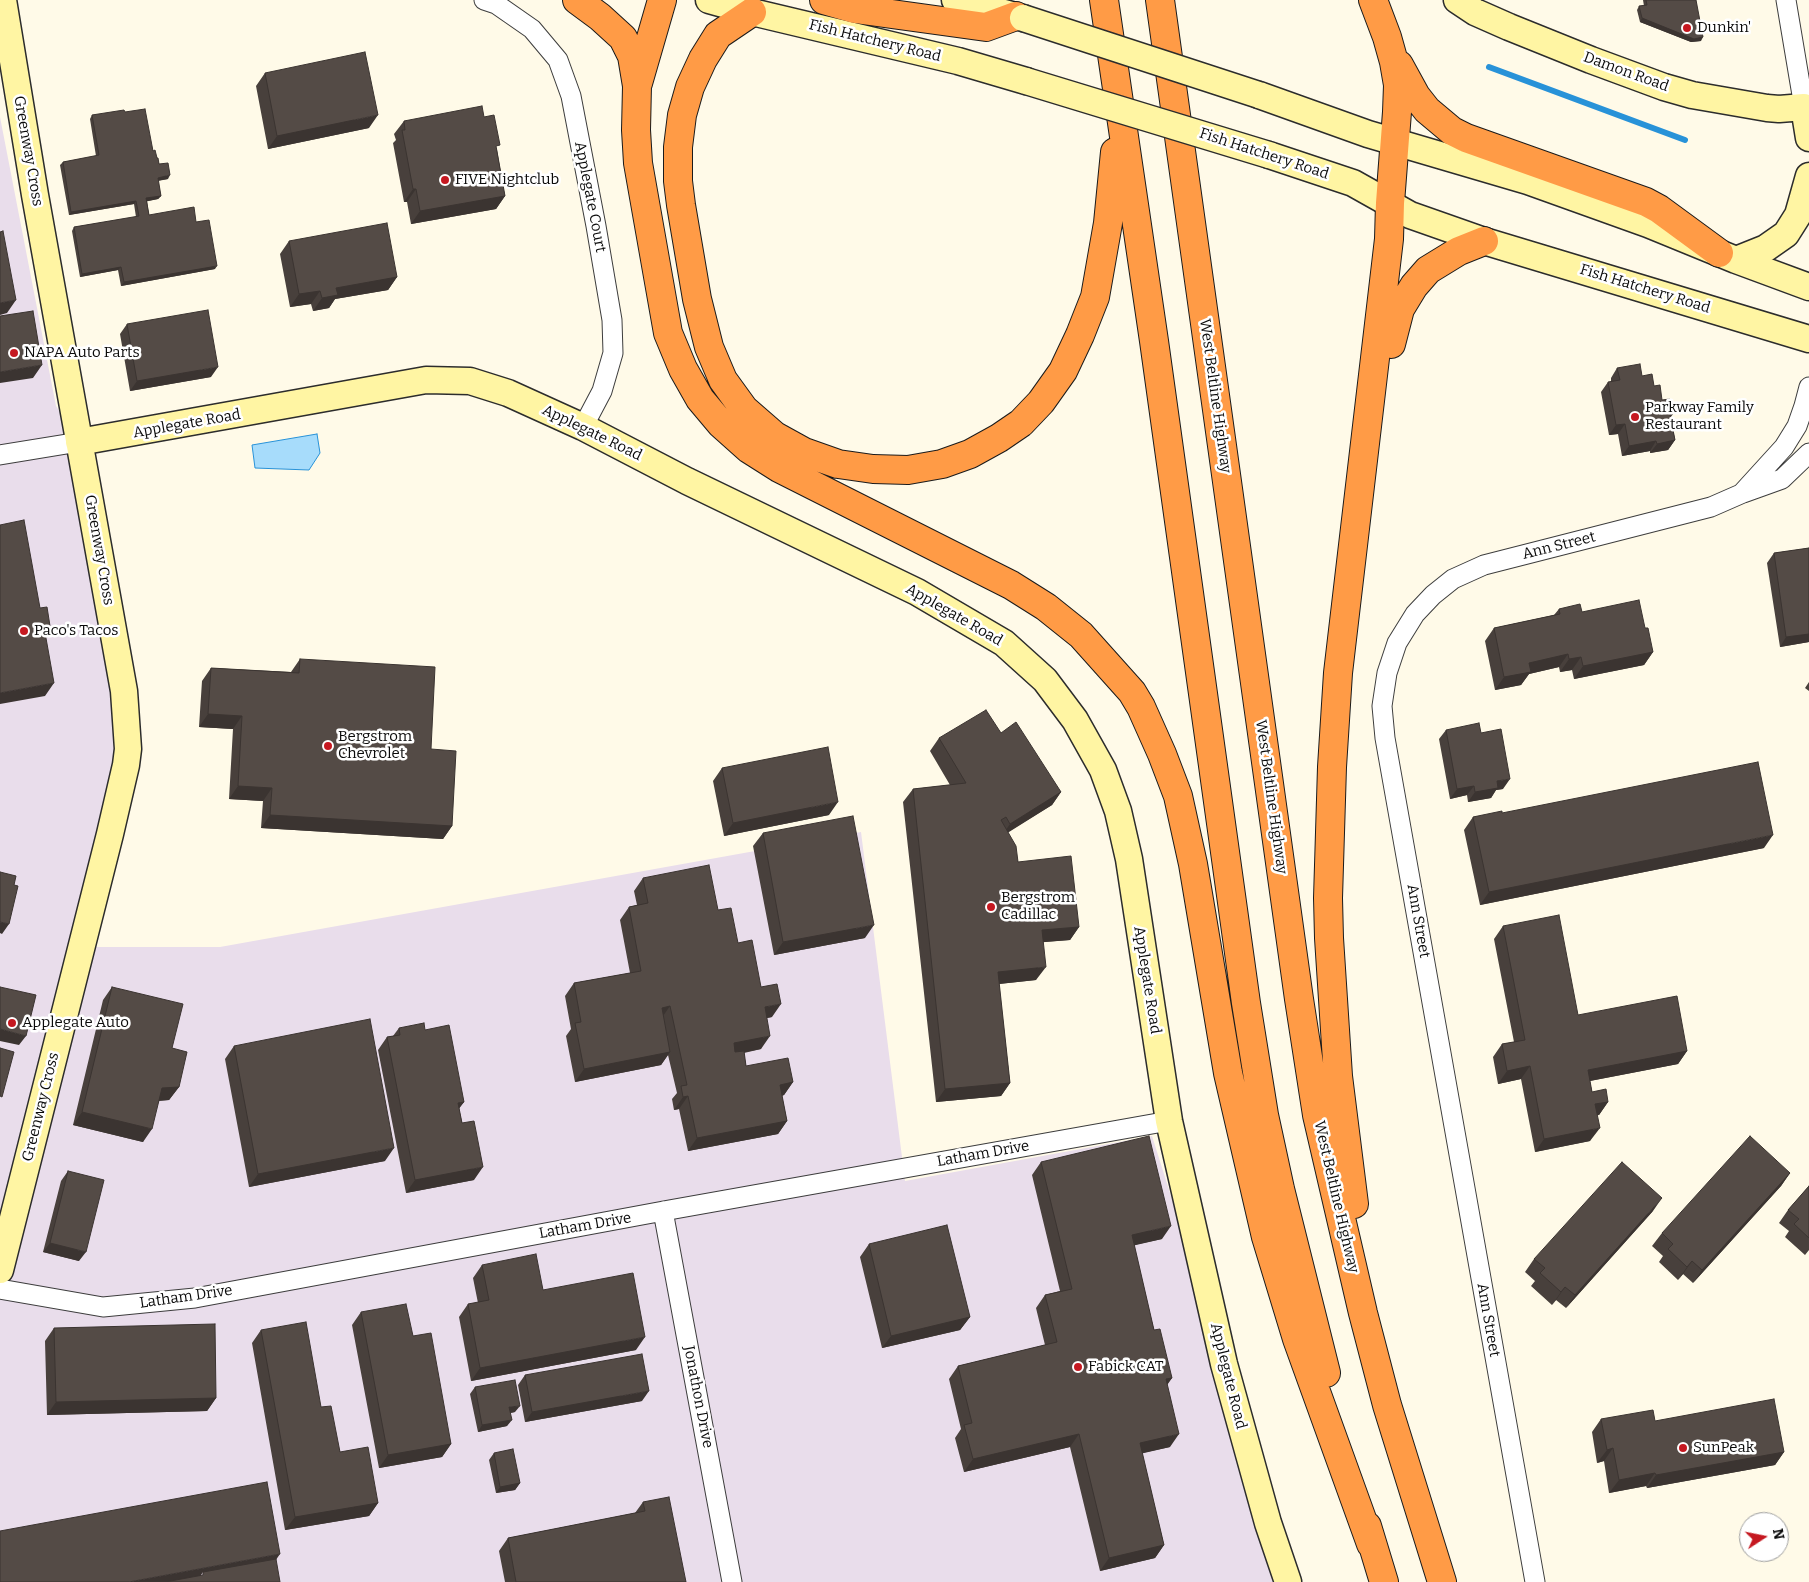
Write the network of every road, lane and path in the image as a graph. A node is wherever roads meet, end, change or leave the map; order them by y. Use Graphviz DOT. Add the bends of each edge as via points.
graph roads {
  1 [pos="3,0"];
  2 [pos="484,0"];
  3 [pos="577,0"];
  4 [pos="662,0"];
  5 [pos="709,0"];
  6 [pos="824,0"];
  7 [pos="955,0"];
  8 [pos="1104,0"];
  9 [pos="1160,0"];
  10 [pos="1373,0"];
  11 [pos="1457,0"];
  12 [pos="1786,0"];
  13 [pos="752,12"];
  14 [pos="1019,17"];
  15 [pos="1387,37"];
  16 [pos="637,86"];
  17 [pos="1804,107"];
  18 [pos="1119,110"];
  19 [pos="1809,138"];
  20 [pos="1394,141"];
  21 [pos="1809,176"];
  22 [pos="1390,203"];
  23 [pos="1484,241"];
  24 [pos="1727,256"];
  25 [pos="1809,287"];
  26 [pos="1809,339"];
  27 [pos="1809,387"];
  28 [pos="583,427"];
  29 [pos="79,442"];
  30 [pos="1809,452"];
  31 [pos="0,455"];
  32 [pos="1743,493"];
  33 [pos="1355,530"];
  34 [pos="1169,1122"];
  35 [pos="663,1211"];
  36 [pos="0,1270"];
  37 [pos="0,1289"];
  38 [pos="1387,1405"];
  39 [pos="1371,1544"];
  40 [pos="732,1582"];
  41 [pos="1288,1582"];
  42 [pos="1384,1582"];
  43 [pos="1442,1582"];
  44 [pos="1535,1582"];
  1 -- 29 [label="street, Greenway Cross"];
  2 -- 28 [label="street, Applegate Court" via="496,4 532,28 558,60 571,96 612,320 613,353 602,390"];
  3 -- 16 [label="highway" via="623,38 632,56"];
  4 -- 16 [label="highway"];
  5 -- 13 [label="street, Fish Hatchery Road"];
  6 -- 14 [label="highway" via="855,9 986,27"];
  7 -- 14 [label="street"];
  8 -- 18 [label="highway"];
  9 -- 38 [label="highway, West Beltline Highway" via="1299,999 1318,1114"];
  10 -- 15 [label="highway"];
  11 -- 17 [label="street, Damon Road" via="1509,27 1664,87 1767,108"];
  12 -- 17 [label="street"];
  13 -- 18 [label="highway" via="718,35 690,87 682,115 678,180 697,299 708,347 723,380 744,409 775,436 804,452 838,464 908,470 942,464 970,454 999,438 1021,423 1041,402 1063,371 1094,297 1108,223"];
  13 -- 22 [label="street, Fish Hatchery Road, bridge" via="965,63 1026,81 1354,183"];
  14 -- 20 [label="street, bridge"];
  15 -- 20 [label="highway" via="1398,85"];
  15 -- 24 [label="highway" via="1416,96 1452,131 1646,202"];
  16 -- 39 [label="highway" via="638,163 668,333 683,369 720,424 779,468 1011,585 1046,607 1081,636 1132,692 1141,708 1178,796 1193,864 1228,1073 1266,1237 1297,1339"];
  17 -- 19 [label="street"];
  18 -- 39 [label="highway" via="1244,994 1264,1115 1316,1337"];
  20 -- 22 [label="highway"];
  20 -- 24 [label="street" via="1528,181"];
  21 -- 24 [label="street" via="1798,216 1786,234 1766,248"];
  22 -- 23 [label="street, Fish Hatchery Road" via="1410,215"];
  22 -- 33 [label="highway" via="1389,239"];
  23 -- 26 [label="street, Fish Hatchery Road"];
  23 -- 33 [label="highway" via="1458,250 1428,270 1400,309 1391,340"];
  24 -- 25 [label="street"];
  27 -- 32 [label="street, Ann Street" via="1797,426 1784,447"];
  28 -- 29 [label="street, Applegate Road" via="508,393 470,381 426,380"];
  28 -- 34 [label="street, Applegate Road" via="917,592 1004,642 1045,680 1075,720 1099,761 1118,811 1129,859"];
  29 -- 31 [label="street"];
  29 -- 36 [label="street, Greenway Cross" via="124,691 128,749"];
  30 -- 32 [label="street, Ann Street" via="1782,479"];
  32 -- 44 [label="street, Ann Street" via="1711,508 1484,565 1453,579 1415,614 1397,643 1387,673 1382,706 1385,738"];
  33 -- 38 [label="highway" via="1338,673 1330,802 1329,938 1346,1148 1365,1284"];
  34 -- 35 [label="street, Latham Drive"];
  34 -- 41 [label="street, Applegate Road" via="1224,1364 1268,1524"];
  35 -- 37 [label="street, Latham Drive" via="195,1298 103,1307"];
  35 -- 40 [label="street, Jonathon Drive"];
  38 -- 43 [label="highway, West Beltline Highway"];
  39 -- 42 [label="highway"];
}
